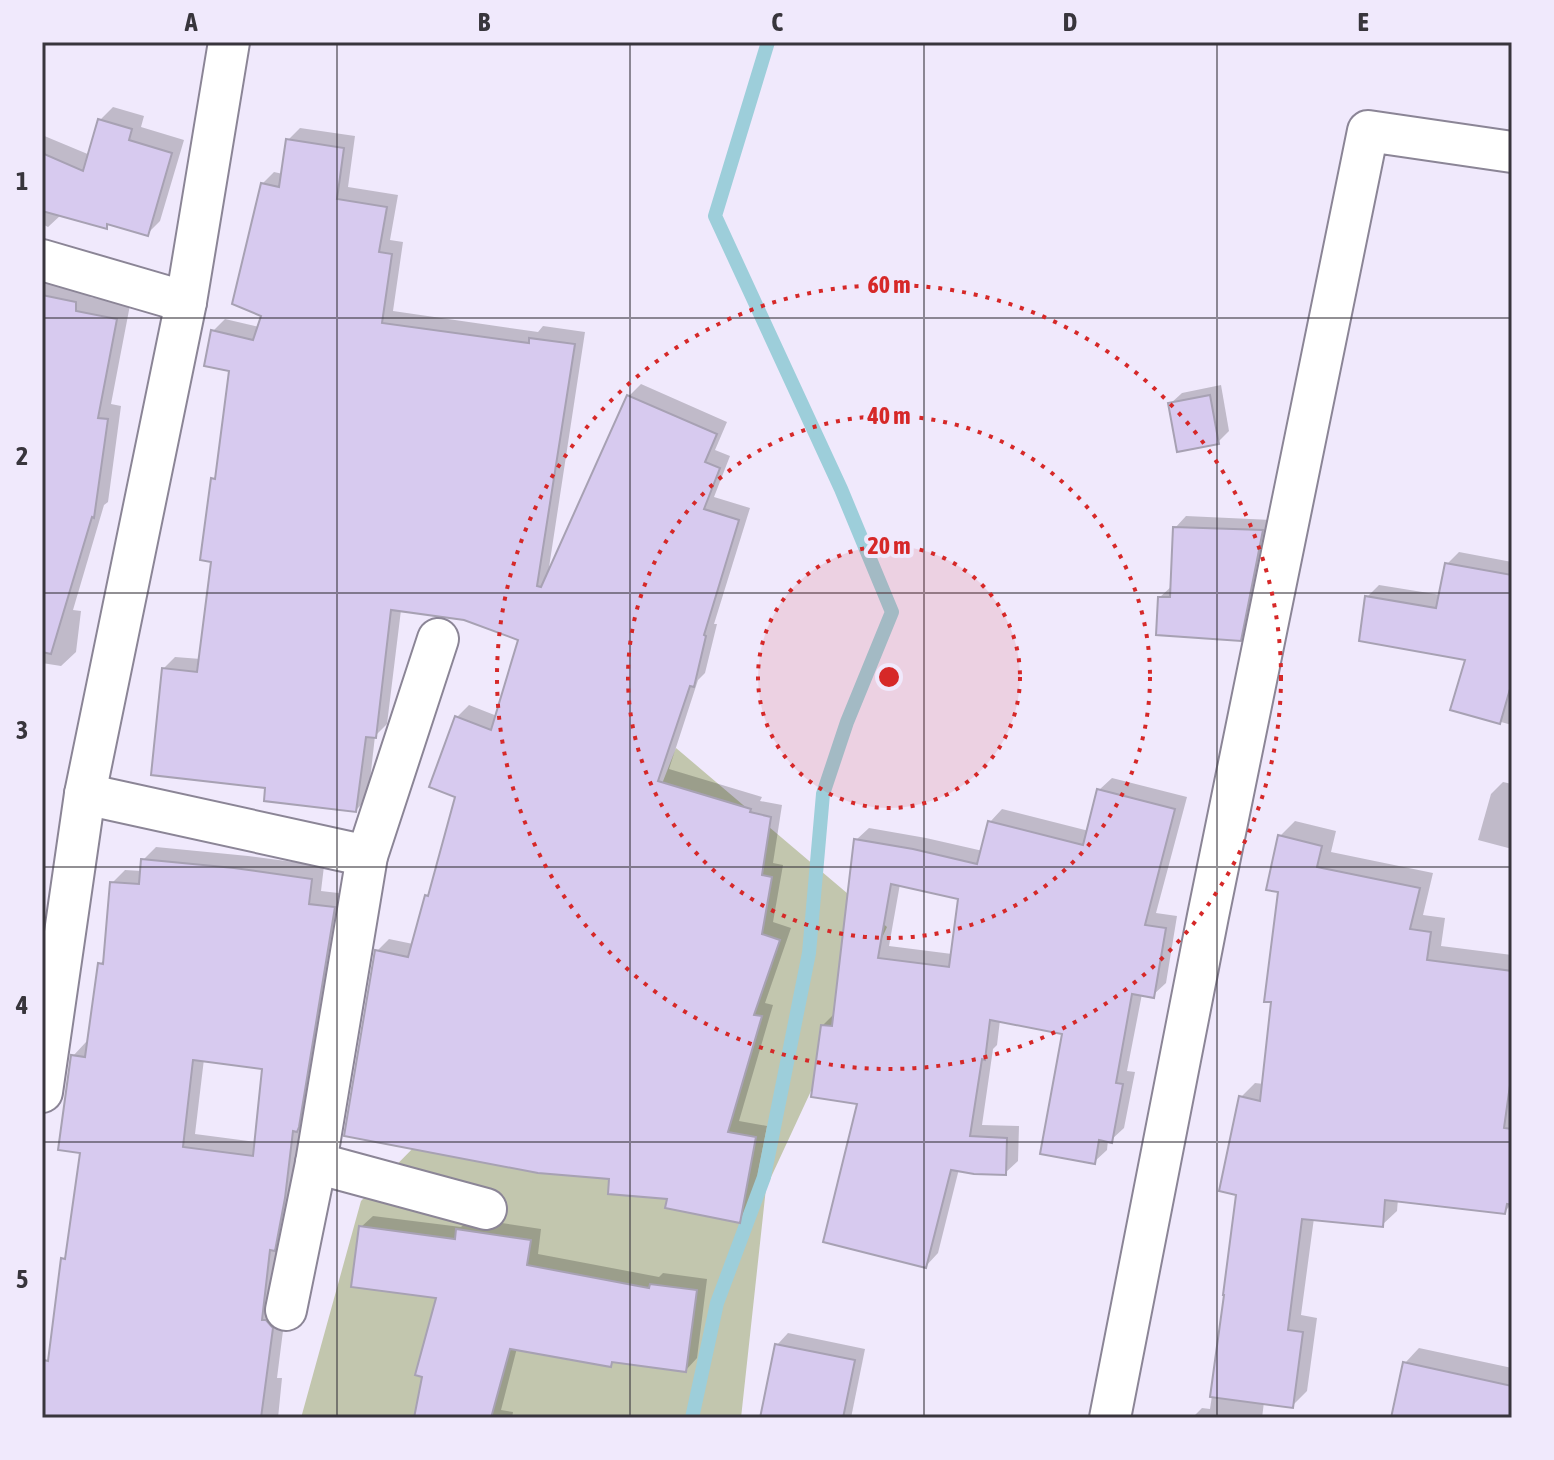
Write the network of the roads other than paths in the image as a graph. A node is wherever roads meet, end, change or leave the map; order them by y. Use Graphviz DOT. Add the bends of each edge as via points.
graph roads {
  1 [pos="229,42"];
  2 [pos="1512,152"];
  3 [pos="42,260"];
  4 [pos="186,302"];
  5 [pos="438,639"];
  6 [pos="85,794"];
  7 [pos="367,856"];
  8 [pos="42,1092"];
  9 [pos="316,1163"];
  10 [pos="486,1209"];
  11 [pos="286,1310"];
  12 [pos="1110,1418"];
  1 -- 4 [label="street"];
  2 -- 12 [label="street" via="1368,131"];
  3 -- 4 [label="street"];
  4 -- 6 [label="street"];
  5 -- 7 [label="street"];
  6 -- 7 [label="street"];
  6 -- 8 [label="street"];
  7 -- 9 [label="street"];
  9 -- 10 [label="street"];
  9 -- 11 [label="street"];
}
